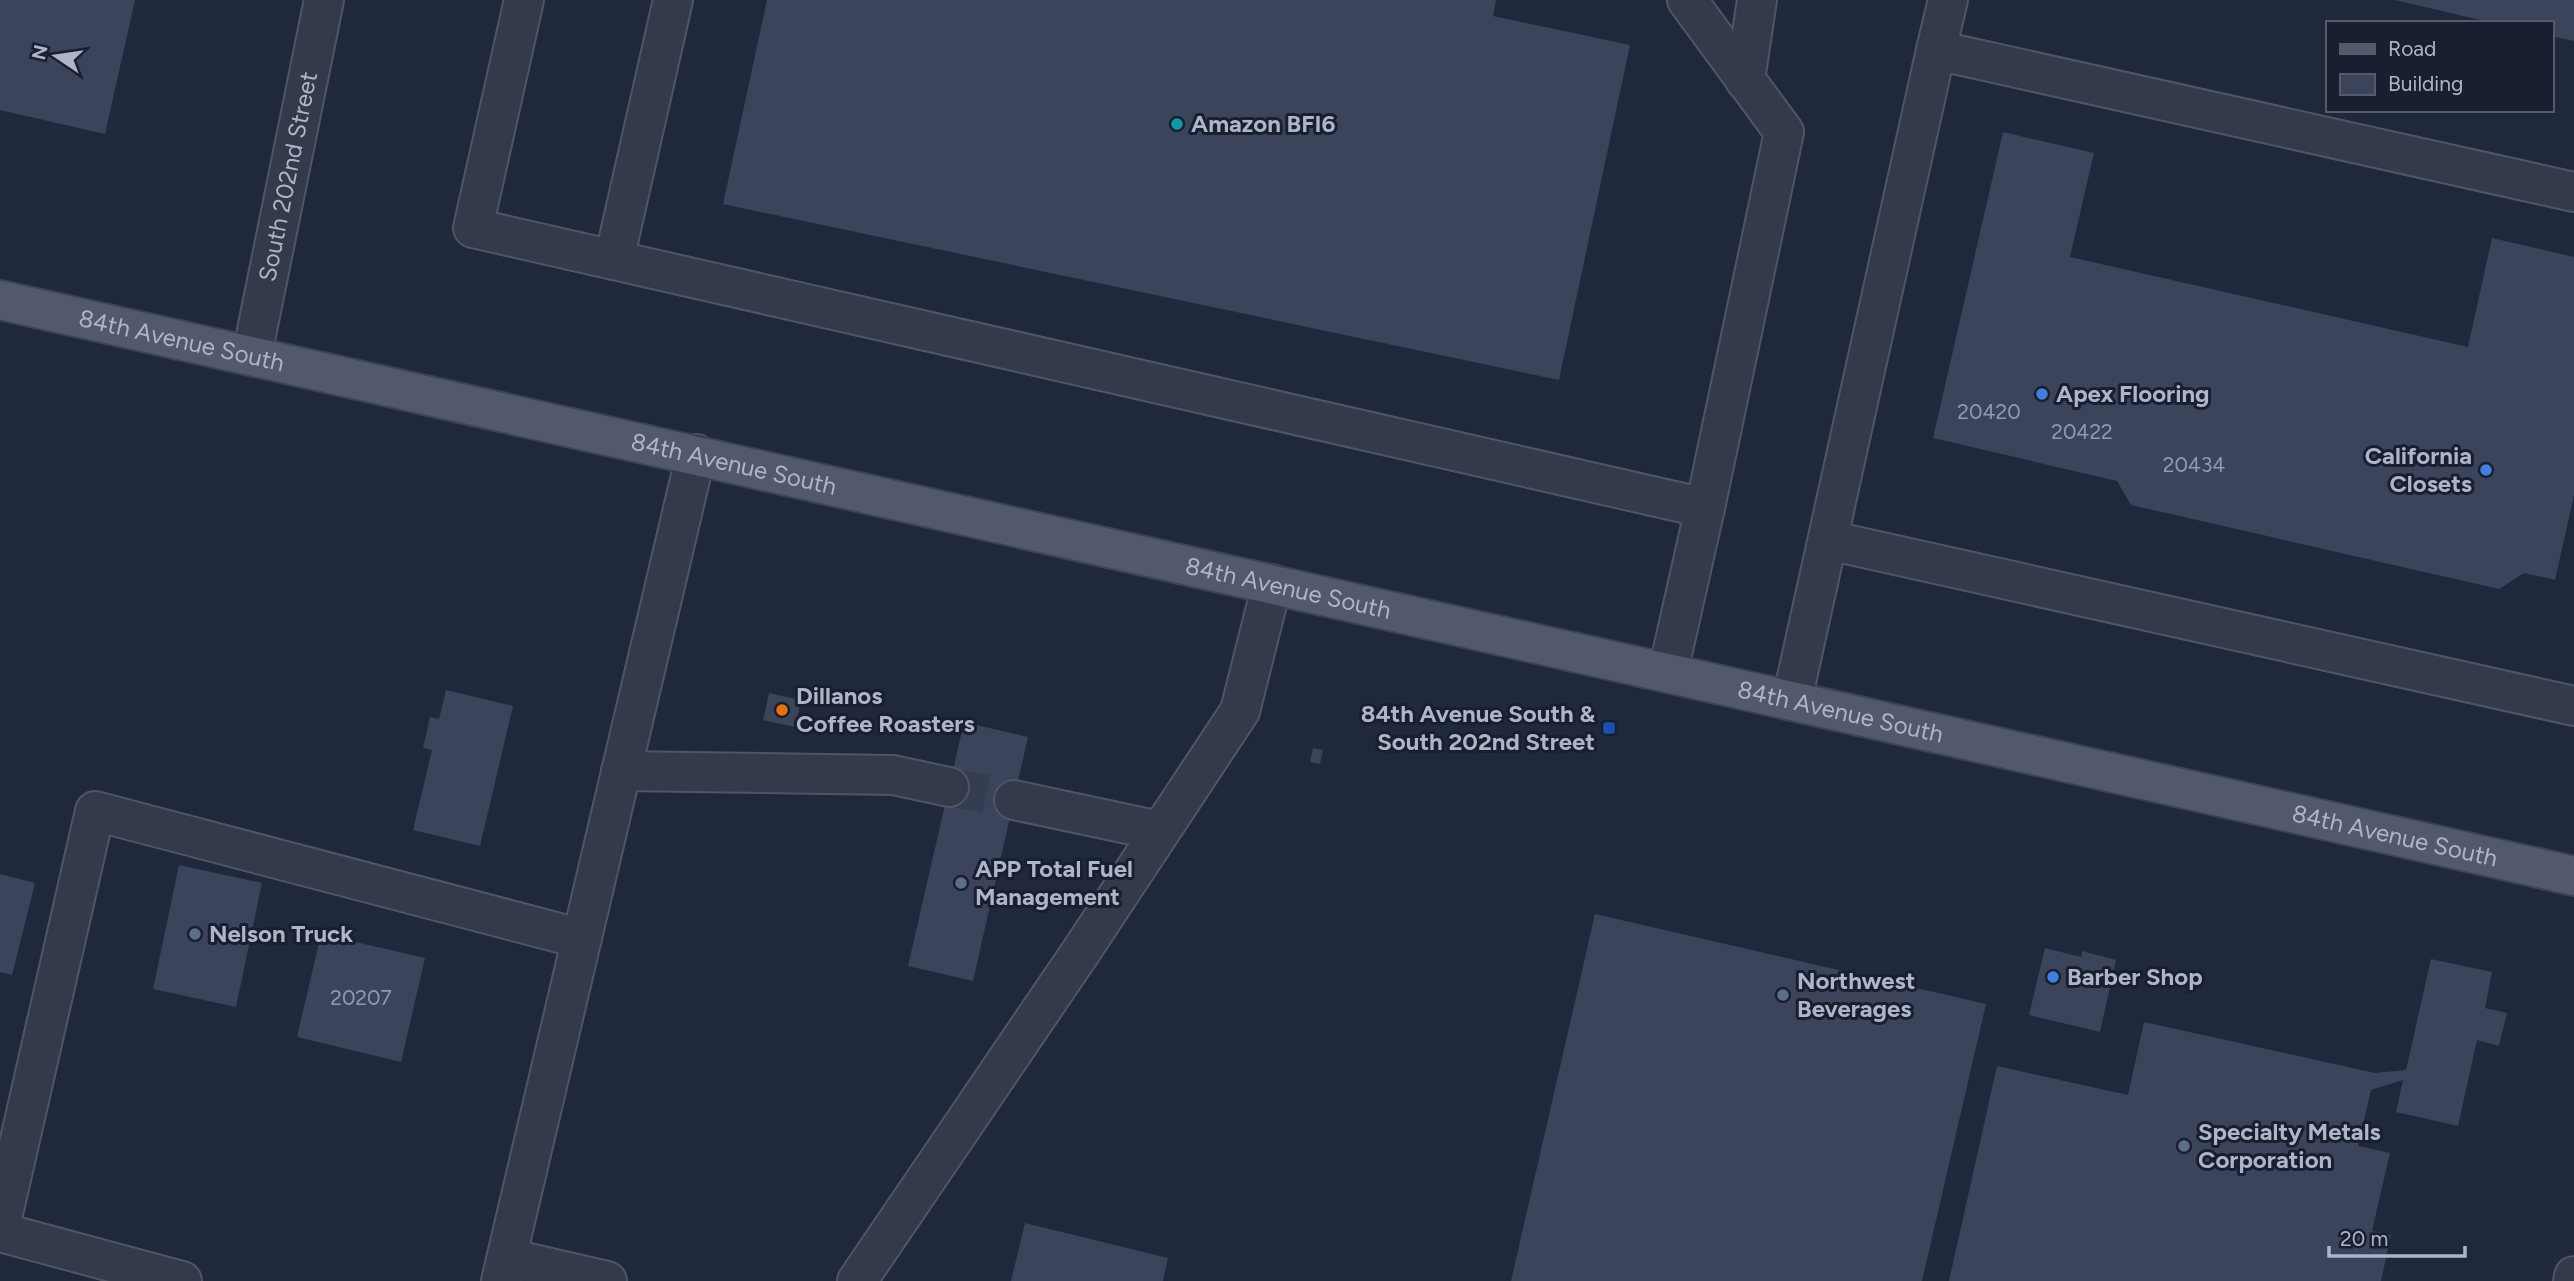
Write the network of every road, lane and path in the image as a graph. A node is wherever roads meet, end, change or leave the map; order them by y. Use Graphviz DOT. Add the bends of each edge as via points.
graph roads {
  1 [pos="324,0"];
  2 [pos="524,0"];
  3 [pos="673,0"];
  4 [pos="1687,0"];
  5 [pos="1757,0"];
  6 [pos="1948,0"];
  7 [pos="1936,50"];
  8 [pos="1745,80"];
  9 [pos="2574,192"];
  10 [pos="614,260"];
  11 [pos="1,304"];
  12 [pos="252,355"];
  13 [pos="696,454"];
  14 [pos="1705,508"];
  15 [pos="1828,540"];
  16 [pos="1272,584"];
  17 [pos="1668,672"];
  18 [pos="1792,700"];
  19 [pos="2574,706"];
  20 [pos="621,771"];
  21 [pos="949,787"];
  22 [pos="1014,800"];
  23 [pos="1160,831"];
  24 [pos="2574,876"];
  25 [pos="582,939"];
  26 [pos="0,1230"];
  27 [pos="504,1269"];
  28 [pos="182,1281"];
  29 [pos="607,1281"];
  30 [pos="857,1281"];
  1 -- 12 [label="street, South 202nd Street"];
  2 -- 10 [label="street" via="473,228"];
  3 -- 10 [label="street"];
  4 -- 8 [label="street"];
  5 -- 8 [label="street"];
  6 -- 7 [label="street"];
  7 -- 9 [label="street"];
  7 -- 15 [label="street"];
  8 -- 14 [label="street" via="1784,132"];
  10 -- 14 [label="street"];
  11 -- 12 [label="main road, 84th Avenue South"];
  12 -- 13 [label="main road, 84th Avenue South"];
  13 -- 16 [label="main road, 84th Avenue South"];
  13 -- 20 [label="street"];
  14 -- 17 [label="street"];
  15 -- 18 [label="street"];
  15 -- 19 [label="street"];
  16 -- 17 [label="main road, 84th Avenue South"];
  16 -- 23 [label="street" via="1240,711"];
  17 -- 18 [label="main road, 84th Avenue South"];
  18 -- 24 [label="main road, 84th Avenue South"];
  20 -- 21 [label="street" via="893,775"];
  20 -- 25 [label="street"];
  22 -- 23 [label="street"];
  23 -- 30 [label="street"];
  25 -- 26 [label="street" via="95,811"];
  25 -- 27 [label="street"];
  26 -- 28 [label="street"];
  27 -- 29 [label="street"];
}
